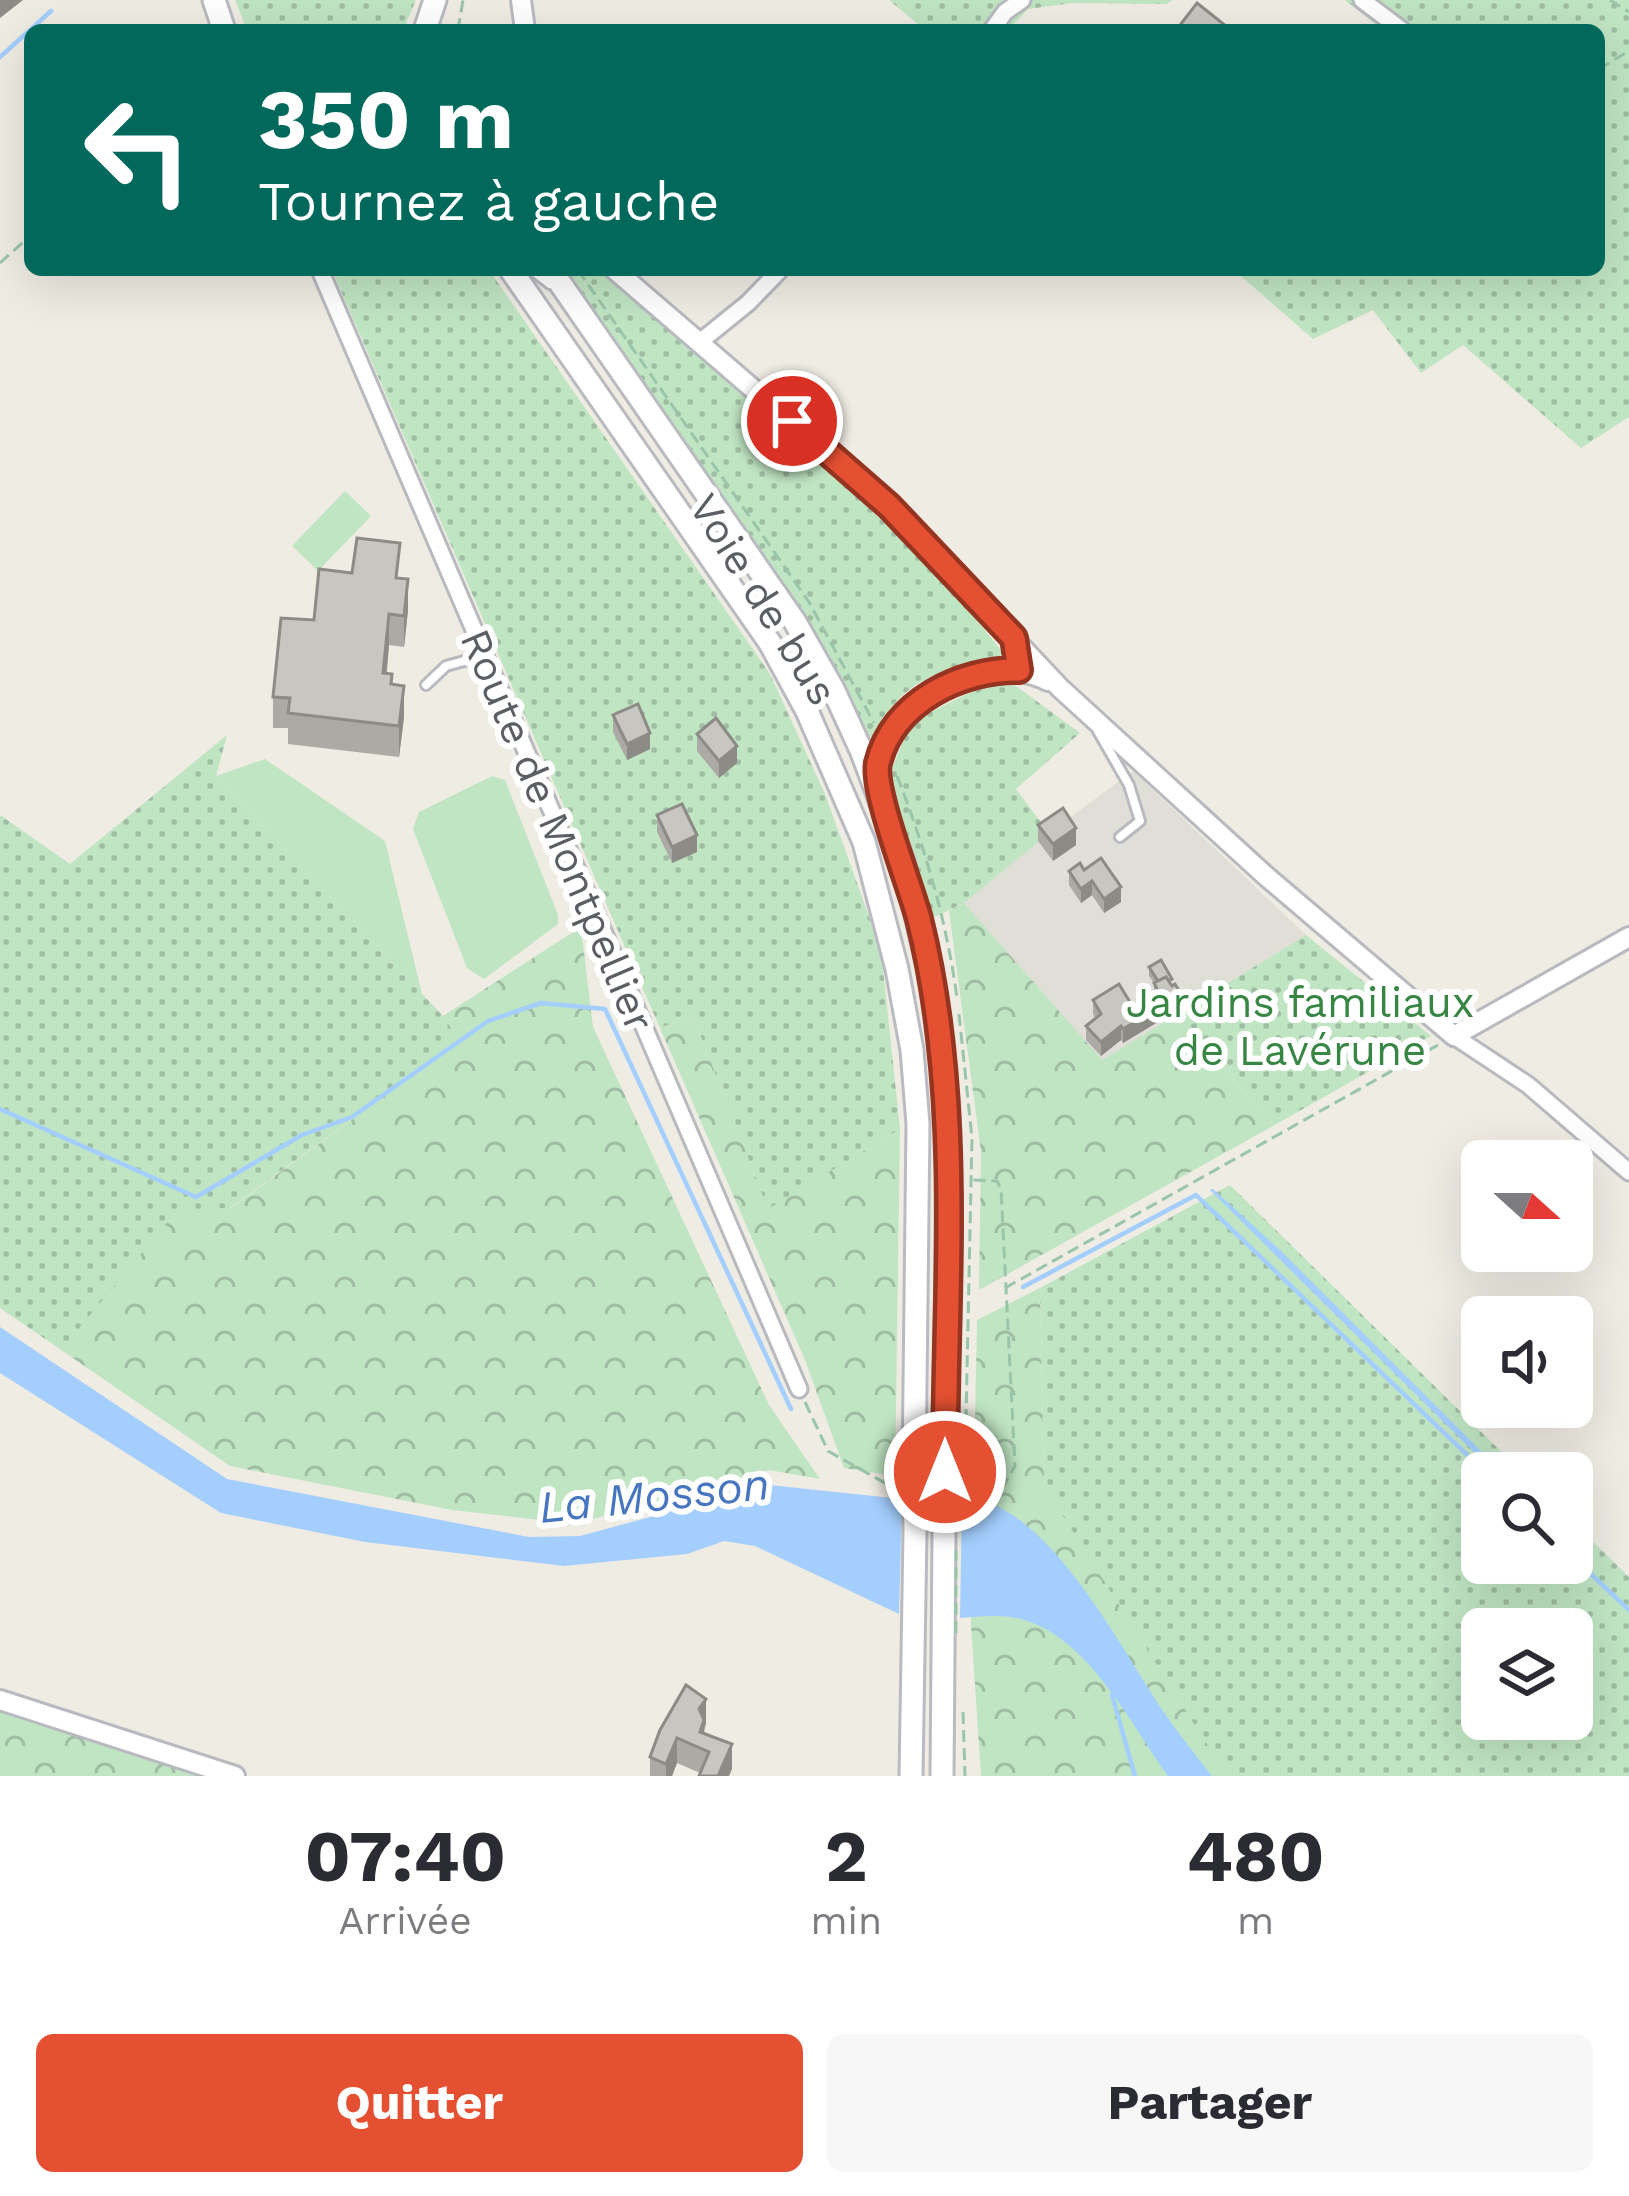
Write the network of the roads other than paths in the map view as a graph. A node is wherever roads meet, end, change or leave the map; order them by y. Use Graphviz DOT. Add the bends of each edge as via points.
graph roads {
  1 [pos="1022,0"];
  2 [pos="1362,0"];
  3 [pos="996,24"];
  4 [pos="1394,24"];
  5 [pos="323,276"];
  6 [pos="515,276"];
  7 [pos="539,276"];
  8 [pos="554,276"];
  9 [pos="622,276"];
  10 [pos="774,276"];
  11 [pos="701,341"];
  12 [pos="1014,638"];
  13 [pos="482,656"];
  14 [pos="1019,670"];
  15 [pos="426,685"];
  16 [pos="1060,688"];
  17 [pos="1094,718"];
  18 [pos="876,784"];
  19 [pos="1120,836"];
  20 [pos="1629,937"];
  21 [pos="1454,1036"];
  22 [pos="1629,1172"];
  23 [pos="799,1389"];
  24 [pos="942,1471"];
  25 [pos="938,1533"];
  26 [pos="937,1632"];
  27 [pos="0,1700"];
  28 [pos="235,1776"];
  29 [pos="911,1776"];
  30 [pos="938,1776"];
  1 -- 3 [label="street"];
  2 -- 4 [label="street"];
  5 -- 13 [label="street, Route de Montpellier"];
  6 -- 26 [label="main road, bridge" via="770,643 864,842 912,1050 918,1124 910,1481"];
  7 -- 24 [label="lane, Voie de bus" via="798,641 890,846 938,1085"];
  8 -- 18 [label="main road" via="795,622"];
  9 -- 11 [label="street"];
  10 -- 11 [label="street"];
  11 -- 12 [label="street" via="889,506"];
  12 -- 14 [label="street"];
  12 -- 16 [label="street"];
  13 -- 15 [label="lane" via="446,666"];
  13 -- 23 [label="street, Route de Montpellier"];
  14 -- 16 [label="street"];
  14 -- 18 [label="street" via="961,680 926,697 887,738"];
  16 -- 17 [label="street"];
  17 -- 19 [label="lane" via="1140,821"];
  17 -- 21 [label="street"];
  18 -- 24 [label="main road" via="920,922 943,1050 949,1153"];
  20 -- 21 [label="street"];
  21 -- 22 [label="street" via="1528,1085"];
  24 -- 26 [label="main road, bridge"];
  25 -- 26 [label="lane"];
  26 -- 29 [label="main road"];
  26 -- 30 [label="main road"];
  27 -- 28 [label="street"];
}
